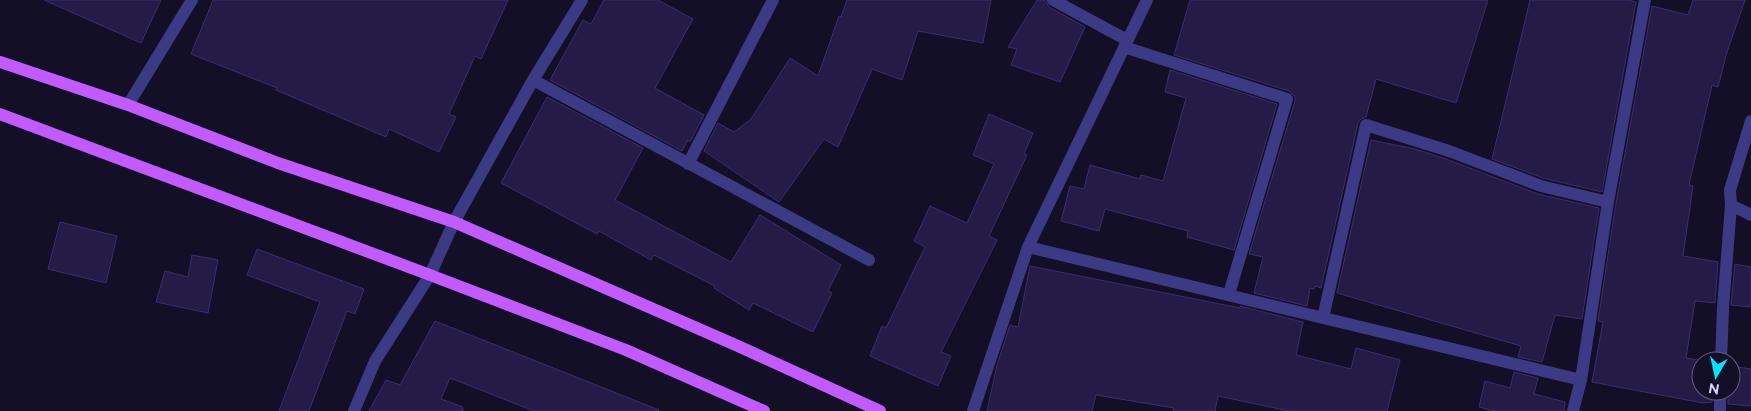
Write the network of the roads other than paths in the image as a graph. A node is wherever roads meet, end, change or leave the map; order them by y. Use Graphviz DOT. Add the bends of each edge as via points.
graph roads {
  1 [pos="192,0"];
  2 [pos="582,0"];
  3 [pos="773,0"];
  4 [pos="1052,0"];
  5 [pos="1147,0"];
  6 [pos="1645,0"];
  7 [pos="1126,44"];
  8 [pos="0,62"];
  9 [pos="533,80"];
  10 [pos="128,105"];
  11 [pos="0,114"];
  12 [pos="1751,121"];
  13 [pos="688,164"];
  14 [pos="1608,202"];
  15 [pos="1731,205"];
  16 [pos="1751,215"];
  17 [pos="454,222"];
  18 [pos="1028,247"];
  19 [pos="869,260"];
  20 [pos="430,275"];
  21 [pos="1229,294"];
  22 [pos="1323,318"];
  23 [pos="1721,351"];
  24 [pos="1581,380"];
  25 [pos="354,411"];
  26 [pos="764,411"];
  27 [pos="880,411"];
  28 [pos="973,411"];
  29 [pos="1573,411"];
  1 -- 10 [label="street"];
  2 -- 9 [label="street"];
  3 -- 13 [label="street"];
  4 -- 7 [label="street"];
  5 -- 7 [label="street"];
  6 -- 14 [label="street"];
  7 -- 18 [label="street"];
  7 -- 21 [label="street" via="1287,99"];
  8 -- 10 [label="main road"];
  9 -- 13 [label="street"];
  9 -- 17 [label="street"];
  10 -- 17 [label="main road" via="278,164"];
  11 -- 20 [label="main road"];
  12 -- 15 [label="street" via="1730,190"];
  13 -- 19 [label="street"];
  14 -- 22 [label="street" via="1541,186 1366,125"];
  14 -- 24 [label="street"];
  15 -- 16 [label="street"];
  15 -- 23 [label="street"];
  17 -- 20 [label="street"];
  17 -- 27 [label="main road"];
  18 -- 21 [label="street"];
  18 -- 28 [label="street"];
  20 -- 25 [label="street" via="375,361"];
  20 -- 26 [label="main road" via="626,350"];
  21 -- 22 [label="street"];
  22 -- 24 [label="street"];
  24 -- 29 [label="street"];
}
